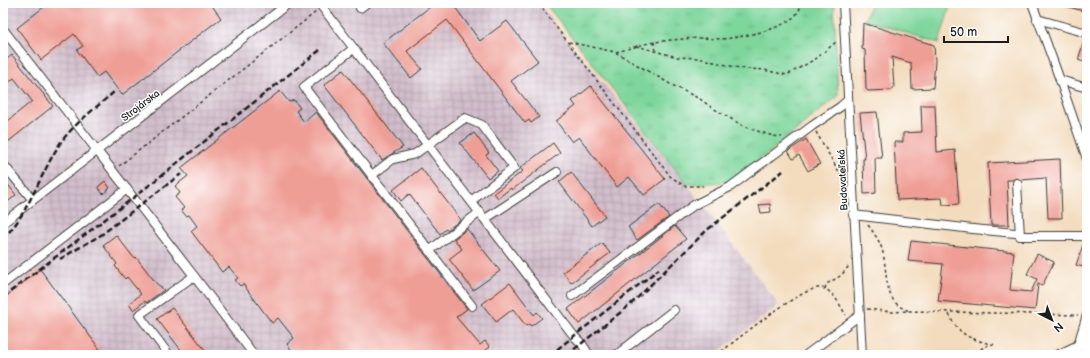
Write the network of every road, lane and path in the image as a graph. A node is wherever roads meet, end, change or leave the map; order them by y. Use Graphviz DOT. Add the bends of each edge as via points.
graph roads {
  1 [pos="289,3"];
  2 [pos="539,3"];
  3 [pos="801,3"];
  4 [pos="843,3"];
  5 [pos="1032,3"];
  6 [pos="320,5"];
  7 [pos="1037,19"];
  8 [pos="3,29"];
  9 [pos="1087,33"];
  10 [pos="568,41"];
  11 [pos="654,42"];
  12 [pos="836,42"];
  13 [pos="636,46"];
  14 [pos="353,49"];
  15 [pos="615,52"];
  16 [pos="656,52"];
  17 [pos="1060,80"];
  18 [pos="1087,88"];
  19 [pos="848,100"];
  20 [pos="812,126"];
  21 [pos="796,138"];
  22 [pos="428,145"];
  23 [pos="96,150"];
  24 [pos="1087,159"];
  25 [pos="3,164"];
  26 [pos="112,171"];
  27 [pos="557,172"];
  28 [pos="372,175"];
  29 [pos="844,179"];
  30 [pos="1017,183"];
  31 [pos="703,186"];
  32 [pos="127,189"];
  33 [pos="33,200"];
  34 [pos="471,201"];
  35 [pos="854,215"];
  36 [pos="482,216"];
  37 [pos="3,223"];
  38 [pos="867,224"];
  39 [pos="1015,233"];
  40 [pos="1087,236"];
  41 [pos="430,251"];
  42 [pos="848,266"];
  43 [pos="194,276"];
  44 [pos="3,284"];
  45 [pos="825,289"];
  46 [pos="572,296"];
  47 [pos="472,306"];
  48 [pos="867,309"];
  49 [pos="674,310"];
  50 [pos="909,311"];
  51 [pos="948,313"];
  52 [pos="860,315"];
  53 [pos="1085,315"];
  54 [pos="850,322"];
  55 [pos="990,344"];
  56 [pos="997,345"];
  57 [pos="1078,345"];
  58 [pos="1087,348"];
  59 [pos="169,355"];
  60 [pos="254,355"];
  61 [pos="588,355"];
  62 [pos="615,355"];
  63 [pos="717,355"];
  64 [pos="806,355"];
  65 [pos="862,355"];
  66 [pos="970,355"];
  67 [pos="1057,355"];
  68 [pos="1074,355"];
  1 -- 23 [label="street, Strojárska"];
  2 -- 10 [label="path"];
  3 -- 11 [label="path" via="795,17 770,29 730,38"];
  4 -- 19 [label="street, Budovateľská"];
  5 -- 7 [label="street"];
  6 -- 14 [label="street"];
  6 -- 26 [label="path"];
  7 -- 9 [label="street"];
  7 -- 17 [label="street"];
  8 -- 23 [label="street"];
  10 -- 15 [label="path"];
  10 -- 31 [label="path" via="670,176 684,186"];
  11 -- 13 [label="path"];
  11 -- 16 [label="path"];
  12 -- 16 [label="path" via="817,58 787,75"];
  13 -- 15 [label="path"];
  13 -- 16 [label="path"];
  14 -- 22 [label="street"];
  14 -- 28 [label="street" via="304,87"];
  15 -- 21 [label="path" via="745,127 773,136"];
  17 -- 18 [label="street"];
  17 -- 24 [label="street"];
  19 -- 20 [label="street"];
  19 -- 35 [label="street, Budovateľská"];
  20 -- 21 [label="street"];
  20 -- 29 [label="path"];
  21 -- 46 [label="street" via="730,187 694,205"];
  22 -- 28 [label="street" via="415,154 393,159"];
  22 -- 34 [label="street"];
  22 -- 34 [label="street" via="465,118 482,125 514,168"];
  23 -- 26 [label="street"];
  23 -- 33 [label="street, Strojárska"];
  25 -- 33 [label="street"];
  26 -- 32 [label="street"];
  27 -- 36 [label="street"];
  28 -- 41 [label="street"];
  30 -- 40 [label="street" via="1020,236"];
  32 -- 43 [label="street"];
  32 -- 44 [label="street"];
  33 -- 37 [label="street, Strojárska"];
  34 -- 36 [label="street"];
  35 -- 39 [label="street"];
  35 -- 52 [label="street, Budovateľská"];
  36 -- 41 [label="street"];
  36 -- 61 [label="street"];
  38 -- 50 [label="path" via="877,237 882,250 888,291 897,305"];
  41 -- 47 [label="street"];
  42 -- 45 [label="path" via="840,276 829,282"];
  43 -- 59 [label="street" via="139,315"];
  43 -- 60 [label="street"];
  45 -- 54 [label="path" via="830,291"];
  45 -- 63 [label="path" via="810,290 776,310"];
  48 -- 50 [label="path"];
  49 -- 62 [label="street"];
  50 -- 51 [label="path"];
  51 -- 53 [label="path"];
  51 -- 55 [label="path" via="961,332 972,339"];
  52 -- 54 [label="street"];
  52 -- 65 [label="street, Budovateľská"];
  53 -- 57 [label="street"];
  54 -- 64 [label="street"];
  55 -- 56 [label="path"];
  55 -- 66 [label="path"];
  57 -- 58 [label="street"];
  57 -- 67 [label="street"];
  57 -- 68 [label="street"];
}
